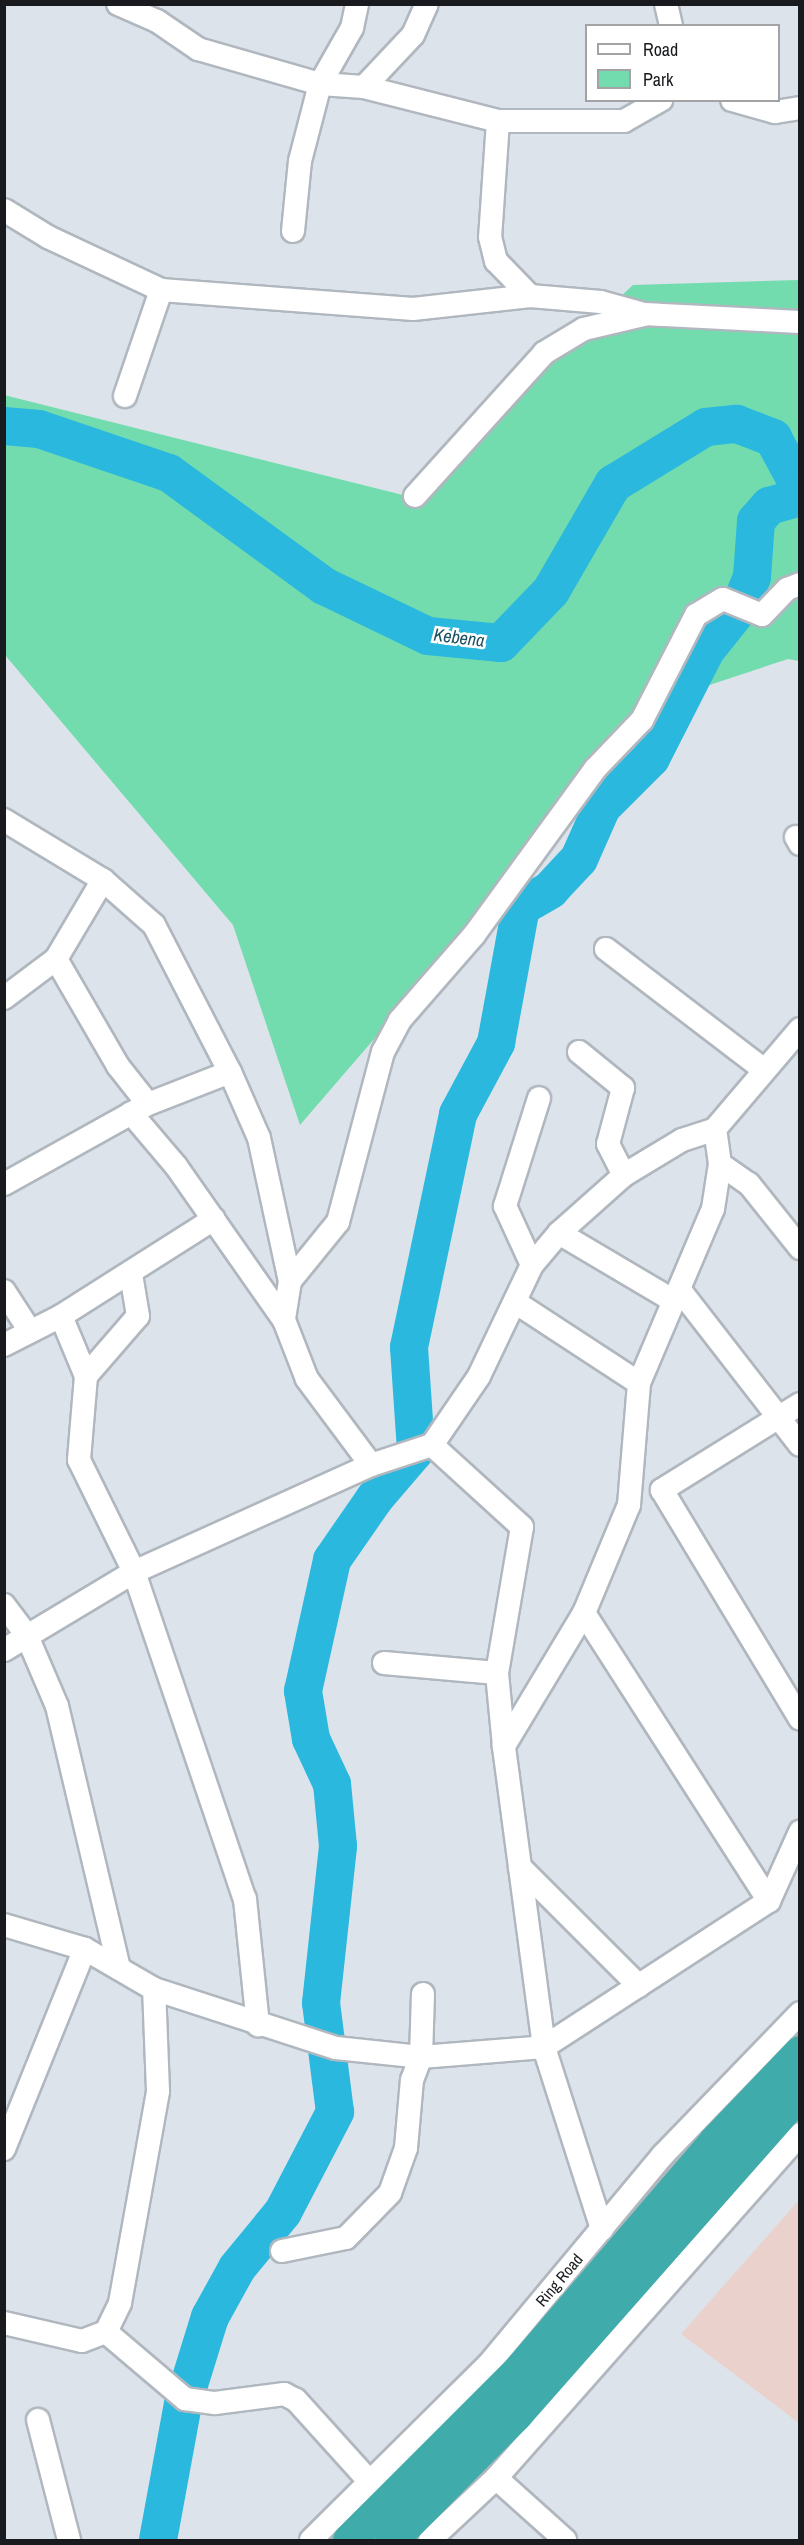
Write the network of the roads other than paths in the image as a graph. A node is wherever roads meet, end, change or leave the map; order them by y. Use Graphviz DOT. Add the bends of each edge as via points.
graph roads {
  1 [pos="357,4"];
  2 [pos="427,4"];
  3 [pos="666,4"];
  4 [pos="125,6"];
  5 [pos="671,24"];
  6 [pos="320,84"];
  7 [pos="364,87"];
  8 [pos="657,102"];
  9 [pos="739,102"];
  10 [pos="800,108"];
  11 [pos="498,121"];
  12 [pos="4,210"];
  13 [pos="293,231"];
  14 [pos="161,290"];
  15 [pos="530,296"];
  16 [pos="644,314"];
  17 [pos="800,322"];
  18 [pos="125,396"];
  19 [pos="415,496"];
  20 [pos="800,584"];
  21 [pos="4,820"];
  22 [pos="103,880"];
  23 [pos="606,949"];
  24 [pos="56,959"];
  25 [pos="4,998"];
  26 [pos="796,1041"];
  27 [pos="579,1052"];
  28 [pos="763,1069"];
  29 [pos="230,1072"];
  30 [pos="539,1098"];
  31 [pos="140,1108"];
  32 [pos="715,1129"];
  33 [pos="720,1164"];
  34 [pos="624,1175"];
  35 [pos="4,1184"];
  36 [pos="213,1219"];
  37 [pos="559,1233"];
  38 [pos="800,1248"];
  39 [pos="532,1265"];
  40 [pos="130,1274"];
  41 [pos="290,1281"];
  42 [pos="4,1291"];
  43 [pos="677,1295"];
  44 [pos="515,1302"];
  45 [pos="61,1316"];
  46 [pos="284,1320"];
  47 [pos="30,1331"];
  48 [pos="4,1345"];
  49 [pos="86,1376"];
  50 [pos="639,1383"];
  51 [pos="800,1404"];
  52 [pos="780,1419"];
  53 [pos="800,1445"];
  54 [pos="418,1448"];
  55 [pos="371,1465"];
  56 [pos="662,1490"];
  57 [pos="629,1505"];
  58 [pos="134,1572"];
  59 [pos="4,1605"];
  60 [pos="584,1612"];
  61 [pos="27,1636"];
  62 [pos="4,1650"];
  63 [pos="384,1664"];
  64 [pos="497,1673"];
  65 [pos="797,1704"];
  66 [pos="504,1746"];
  67 [pos="800,1832"];
  68 [pos="520,1867"];
  69 [pos="769,1901"];
  70 [pos="4,1925"];
  71 [pos="85,1949"];
  72 [pos="119,1969"];
  73 [pos="639,1986"];
  74 [pos="154,1989"];
  75 [pos="423,1994"];
  76 [pos="800,2013"];
  77 [pos="258,2025"];
  78 [pos="544,2047"];
  79 [pos="800,2052"];
  80 [pos="421,2057"];
  81 [pos="800,2092"];
  82 [pos="800,2134"];
  83 [pos="4,2149"];
  84 [pos="602,2229"];
  85 [pos="282,2251"];
  86 [pos="4,2323"];
  87 [pos="106,2332"];
  88 [pos="38,2420"];
  89 [pos="496,2478"];
  90 [pos="372,2484"];
  91 [pos="69,2541"];
  92 [pos="311,2541"];
  93 [pos="349,2541"];
  94 [pos="392,2541"];
  95 [pos="430,2541"];
  96 [pos="565,2541"];
  1 -- 6 [label="street" via="352,28"];
  2 -- 7 [label="street" via="413,35"];
  3 -- 5 [label="street"];
  4 -- 6 [label="street" via="198,49"];
  6 -- 7 [label="street"];
  6 -- 13 [label="street" via="300,161"];
  7 -- 11 [label="street"];
  8 -- 11 [label="street" via="624,121"];
  9 -- 10 [label="street" via="775,112"];
  11 -- 15 [label="street" via="490,237 496,261"];
  12 -- 14 [label="street" via="48,237"];
  14 -- 15 [label="street" via="413,309 486,305"];
  14 -- 18 [label="street"];
  15 -- 16 [label="street" via="601,302"];
  16 -- 17 [label="street"];
  16 -- 19 [label="street" via="585,329 544,354"];
  20 -- 41 [label="street" via="787,589 768,612 753,613 731,601 715,601 696,615 642,720 594,769 474,935 400,1020 382,1052 338,1222"];
  21 -- 22 [label="street"];
  22 -- 24 [label="street"];
  22 -- 29 [label="street" via="154,924"];
  23 -- 28 [label="street"];
  24 -- 25 [label="street"];
  24 -- 31 [label="street"];
  26 -- 28 [label="street"];
  27 -- 34 [label="street" via="623,1088 608,1144"];
  28 -- 32 [label="street"];
  29 -- 31 [label="street"];
  29 -- 41 [label="street" via="259,1138"];
  30 -- 39 [label="street" via="505,1206"];
  31 -- 35 [label="street"];
  31 -- 36 [label="street"];
  32 -- 33 [label="street"];
  32 -- 34 [label="street" via="682,1140"];
  33 -- 38 [label="street" via="749,1184"];
  33 -- 43 [label="street" via="713,1209"];
  34 -- 37 [label="street"];
  36 -- 40 [label="street"];
  36 -- 46 [label="street"];
  37 -- 39 [label="street"];
  37 -- 43 [label="street"];
  39 -- 44 [label="street"];
  40 -- 45 [label="street"];
  40 -- 49 [label="street" via="138,1316"];
  41 -- 46 [label="street"];
  42 -- 47 [label="street"];
  43 -- 50 [label="street"];
  43 -- 52 [label="street"];
  44 -- 50 [label="street"];
  44 -- 54 [label="street" via="479,1376"];
  45 -- 47 [label="street"];
  45 -- 49 [label="street"];
  46 -- 55 [label="street" via="312,1388"];
  47 -- 48 [label="street"];
  49 -- 58 [label="street" via="78,1460"];
  50 -- 57 [label="street" via="630,1439"];
  51 -- 52 [label="street"];
  52 -- 53 [label="street"];
  52 -- 56 [label="street"];
  54 -- 55 [label="street"];
  54 -- 64 [label="street" via="522,1527"];
  55 -- 58 [label="street"];
  56 -- 57 [label="street"];
  56 -- 65 [label="street"];
  57 -- 60 [label="street"];
  58 -- 61 [label="street"];
  58 -- 77 [label="street" via="245,1899"];
  59 -- 61 [label="street"];
  60 -- 66 [label="street"];
  60 -- 69 [label="street"];
  61 -- 62 [label="street"];
  61 -- 72 [label="street" via="66,1737"];
  63 -- 64 [label="street"];
  64 -- 66 [label="street"];
  66 -- 68 [label="street"];
  67 -- 69 [label="street"];
  68 -- 73 [label="street"];
  68 -- 78 [label="street"];
  69 -- 73 [label="street"];
  70 -- 71 [label="street"];
  71 -- 72 [label="street"];
  71 -- 83 [label="street"];
  72 -- 74 [label="street"];
  73 -- 78 [label="street"];
  74 -- 77 [label="street"];
  74 -- 87 [label="street" via="158,2091 127,2280"];
  75 -- 80 [label="street"];
  76 -- 84 [label="street, Ring Road" via="663,2155"];
  77 -- 80 [label="street" via="336,2048"];
  78 -- 80 [label="street"];
  78 -- 84 [label="street"];
  79 -- 93 [label="highway, Ring Road" via="715,2141 519,2370"];
  80 -- 85 [label="street" via="412,2080 406,2148 390,2193 369,2220 346,2238"];
  81 -- 94 [label="highway" via="516,2414"];
  82 -- 89 [label="street"];
  84 -- 90 [label="street, Ring Road" via="488,2365"];
  86 -- 87 [label="street" via="59,2340 82,2341"];
  87 -- 90 [label="street" via="185,2399 215,2403 284,2394 296,2400"];
  88 -- 91 [label="street"];
  89 -- 95 [label="street"];
  89 -- 96 [label="street"];
  90 -- 92 [label="street, Ring Road"];
}
